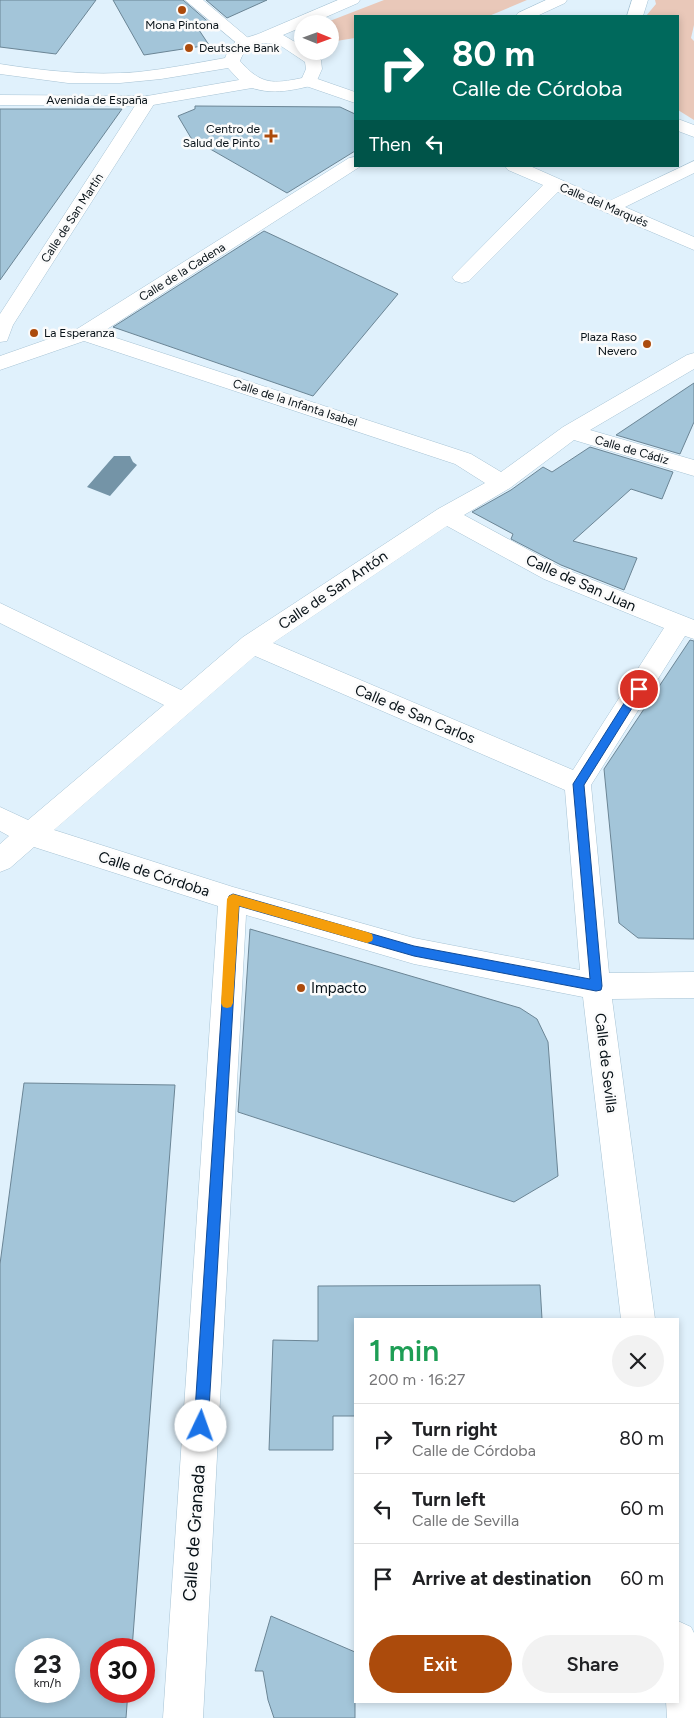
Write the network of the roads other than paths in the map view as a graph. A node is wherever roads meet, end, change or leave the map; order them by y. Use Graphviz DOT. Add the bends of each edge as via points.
graph roads {
  1 [pos="193,0"];
  2 [pos="352,0"];
  3 [pos="559,0"];
  4 [pos="640,0"];
  5 [pos="526,15"];
  6 [pos="635,15"];
  7 [pos="263,38"];
  8 [pos="245,42"];
  9 [pos="232,62"];
  10 [pos="0,69"];
  11 [pos="309,81"];
  12 [pos="253,83"];
  13 [pos="354,98"];
  14 [pos="0,100"];
  15 [pos="146,101"];
  16 [pos="679,124"];
  17 [pos="694,132"];
  18 [pos="354,163"];
  19 [pos="694,166"];
  20 [pos="516,167"];
  21 [pos="555,184"];
  22 [pos="609,208"];
  23 [pos="694,244"];
  24 [pos="462,277"];
  25 [pos="84,334"];
  26 [pos="0,336"];
  27 [pos="694,360"];
  28 [pos="0,363"];
  29 [pos="571,432"];
  30 [pos="694,468"];
  31 [pos="502,483"];
  32 [pos="446,515"];
  33 [pos="0,612"];
  34 [pos="687,627"];
  35 [pos="252,644"];
  36 [pos="182,702"];
  37 [pos="578,784"];
  38 [pos="0,818"];
  39 [pos="30,834"];
  40 [pos="0,860"];
  41 [pos="233,899"];
  42 [pos="694,985"];
  43 [pos="596,986"];
  44 [pos="638,1318"];
  45 [pos="679,1649"];
  46 [pos="183,1718"];
  47 [pos="687,1718"];
  1 -- 8 [label="street"];
  2 -- 7 [label="street"];
  3 -- 5 [label="street"];
  4 -- 6 [label="street"];
  7 -- 8 [label="street"];
  7 -- 11 [label="street" via="282,40 314,60"];
  8 -- 9 [label="street" via="234,51"];
  9 -- 10 [label="street, Avenida de España" via="138,77 108,78 43,76"];
  9 -- 12 [label="street"];
  11 -- 12 [label="street, Avenida de España" via="268,87"];
  11 -- 13 [label="street"];
  12 -- 15 [label="street, Avenida de España"];
  14 -- 15 [label="street, Avenida de España"];
  15 -- 26 [label="street, Calle de San Martín" via="3,325"];
  16 -- 17 [label="street"];
  18 -- 25 [label="street, Calle de la Cadena"];
  19 -- 22 [label="street"];
  20 -- 21 [label="street, Calle del Marqués"];
  21 -- 22 [label="street, Calle del Marqués"];
  21 -- 24 [label="street"];
  22 -- 23 [label="street, Calle del Marqués"];
  25 -- 28 [label="street, Calle de la Cadena"];
  25 -- 31 [label="street, Calle de la Infanta Isabel" via="463,459"];
  27 -- 29 [label="street, Calle de San Antón"];
  29 -- 30 [label="street, Calle de Cádiz"];
  29 -- 31 [label="street, Calle de San Antón"];
  31 -- 32 [label="street, Calle de San Antón"];
  32 -- 34 [label="street, Calle de San Juan" via="552,573"];
  32 -- 35 [label="street, Calle de San Antón"];
  33 -- 36 [label="street"];
  34 -- 37 [label="street"];
  35 -- 36 [label="street, Calle de San Antón"];
  35 -- 37 [label="street, Calle de San Carlos"];
  36 -- 39 [label="street, Calle de San Antón"];
  37 -- 43 [label="street, Calle de Sevilla"];
  38 -- 39 [label="street, Calle de Córdoba"];
  39 -- 40 [label="street, Calle de San Antón"];
  39 -- 41 [label="street, Calle de Córdoba"];
  41 -- 43 [label="street, Calle de Córdoba" via="414,951"];
  41 -- 46 [label="street, Calle de Granada"];
  42 -- 43 [label="street, Calle de Córdoba"];
  43 -- 44 [label="street, Calle de Sevilla"];
  45 -- 47 [label="street"];
}
